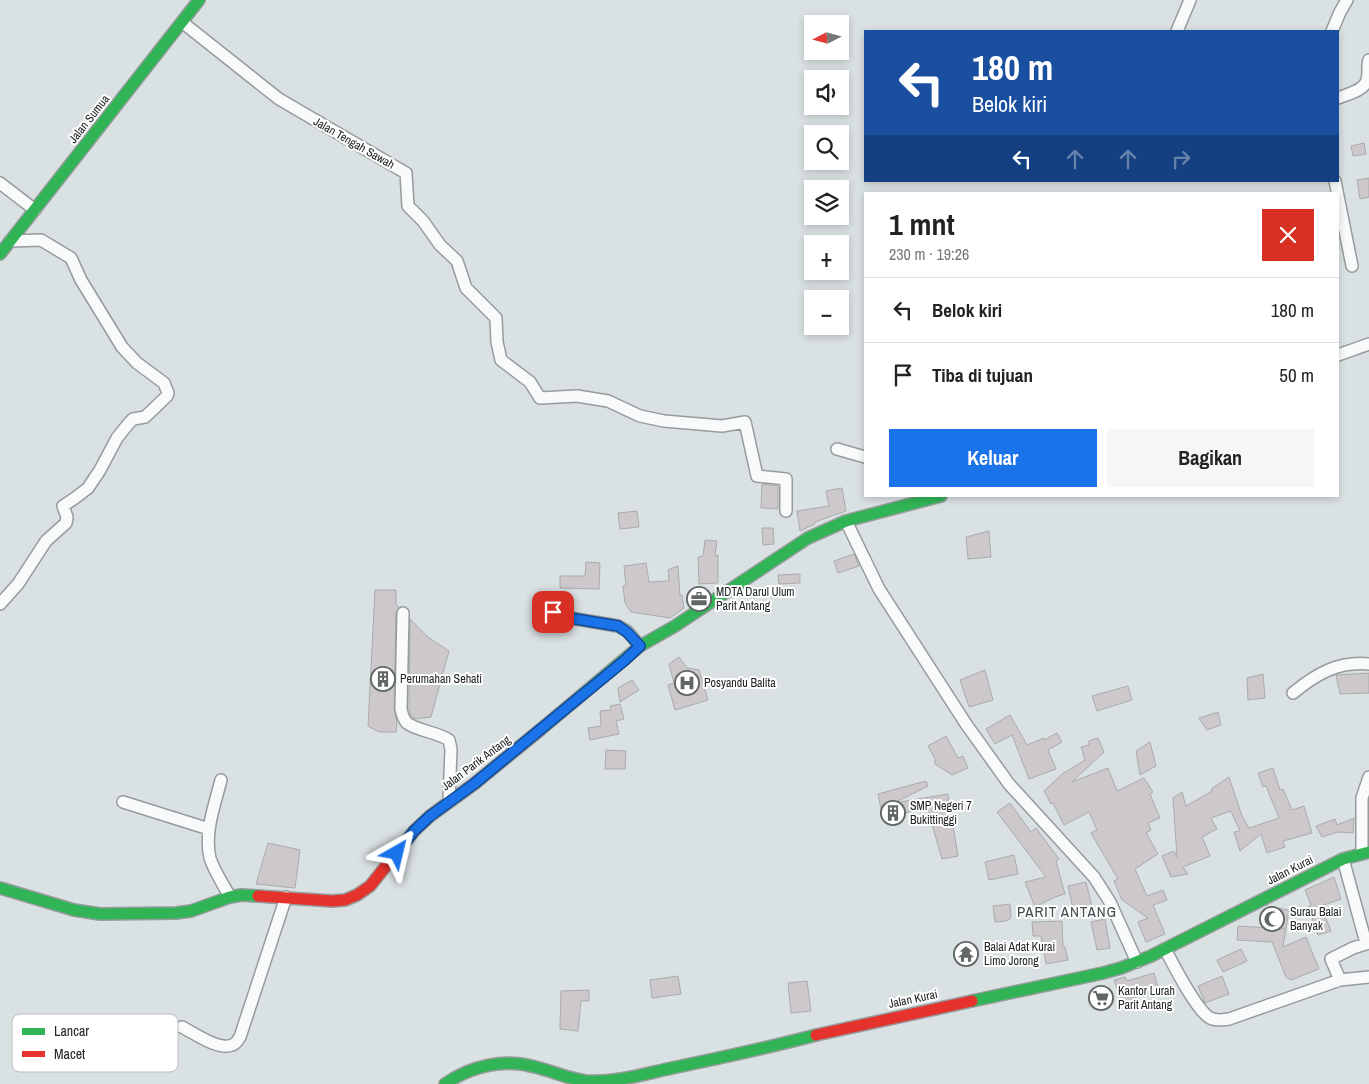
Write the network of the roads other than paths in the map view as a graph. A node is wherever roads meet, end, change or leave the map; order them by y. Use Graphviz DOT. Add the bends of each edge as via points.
graph roads {
  1 [pos="199,0"];
  2 [pos="1190,0"];
  3 [pos="1347,0"];
  4 [pos="182,22"];
  5 [pos="1176,30"];
  6 [pos="1332,30"];
  7 [pos="1369,60"];
  8 [pos="1339,98"];
  9 [pos="0,183"];
  10 [pos="1339,201"];
  11 [pos="35,210"];
  12 [pos="10,241"];
  13 [pos="0,254"];
  14 [pos="1352,266"];
  15 [pos="1369,344"];
  16 [pos="1339,355"];
  17 [pos="837,449"];
  18 [pos="864,457"];
  19 [pos="934,497"];
  20 [pos="904,501"];
  21 [pos="786,510"];
  22 [pos="846,521"];
  23 [pos="0,604"];
  24 [pos="542,606"];
  25 [pos="402,613"];
  26 [pos="640,646"];
  27 [pos="1369,664"];
  28 [pos="1293,693"];
  29 [pos="1369,777"];
  30 [pos="221,780"];
  31 [pos="123,802"];
  32 [pos="449,802"];
  33 [pos="209,829"];
  34 [pos="1365,852"];
  35 [pos="1343,859"];
  36 [pos="1,890"];
  37 [pos="230,897"];
  38 [pos="286,897"];
  39 [pos="1368,943"];
  40 [pos="1165,949"];
  41 [pos="1137,962"];
  42 [pos="1369,977"];
  43 [pos="1340,980"];
  44 [pos="182,1027"];
  45 [pos="445,1084"];
  1 -- 4 [label="street, Jalan Sumua"];
  2 -- 5 [label="street"];
  3 -- 6 [label="street"];
  4 -- 11 [label="street, Jalan Sumua"];
  4 -- 21 [label="street, Jalan Tengah Sawah" via="279,99 406,173 408,206 457,261 466,288 496,318 496,342 501,360 530,382 540,398 577,396 608,401 640,416 664,421 722,426 744,422 757,476 786,478"];
  7 -- 8 [label="street" via="1365,85"];
  9 -- 11 [label="street"];
  10 -- 14 [label="street"];
  11 -- 12 [label="street, Jalan Sumua"];
  12 -- 13 [label="street, Jalan Sumua"];
  12 -- 23 [label="street" via="41,240 71,258 122,347 164,383 168,393 145,418 133,419 123,430 88,488 63,506 66,522 46,540 18,584"];
  15 -- 16 [label="street"];
  17 -- 18 [label="street"];
  19 -- 20 [label="street, Jalan Parik Antang"];
  20 -- 22 [label="street, Jalan Parik Antang"];
  22 -- 26 [label="street, Jalan Parik Antang" via="808,538 676,626"];
  22 -- 41 [label="street" via="879,589 966,724 1009,784 1094,876 1110,902"];
  24 -- 26 [label="street" via="564,617 618,626"];
  25 -- 32 [label="street" via="403,718 408,724 449,740"];
  26 -- 32 [label="street, Jalan Parik Antang"];
  27 -- 28 [label="street" via="1331,668 1311,678"];
  29 -- 34 [label="street" via="1362,798"];
  30 -- 33 [label="street"];
  31 -- 33 [label="street"];
  32 -- 38 [label="street, Jalan Parik Antang" via="414,831 370,886 357,895 332,901"];
  33 -- 37 [label="street" via="210,858"];
  34 -- 35 [label="street, Jalan Kurai"];
  35 -- 39 [label="street"];
  35 -- 40 [label="street, Jalan Kurai"];
  36 -- 37 [label="street, Jalan Parik Antang" via="100,914 176,913"];
  37 -- 38 [label="street, Jalan Parik Antang"];
  38 -- 44 [label="street" via="240,1036 234,1045 218,1046"];
  39 -- 43 [label="street" via="1331,959"];
  40 -- 41 [label="street, Jalan Kurai"];
  40 -- 43 [label="street" via="1202,1010 1218,1020"];
  41 -- 45 [label="street, Jalan Kurai" via="1103,973 848,1027 621,1080 575,1079 530,1066 487,1064"];
  42 -- 43 [label="street"];
}
